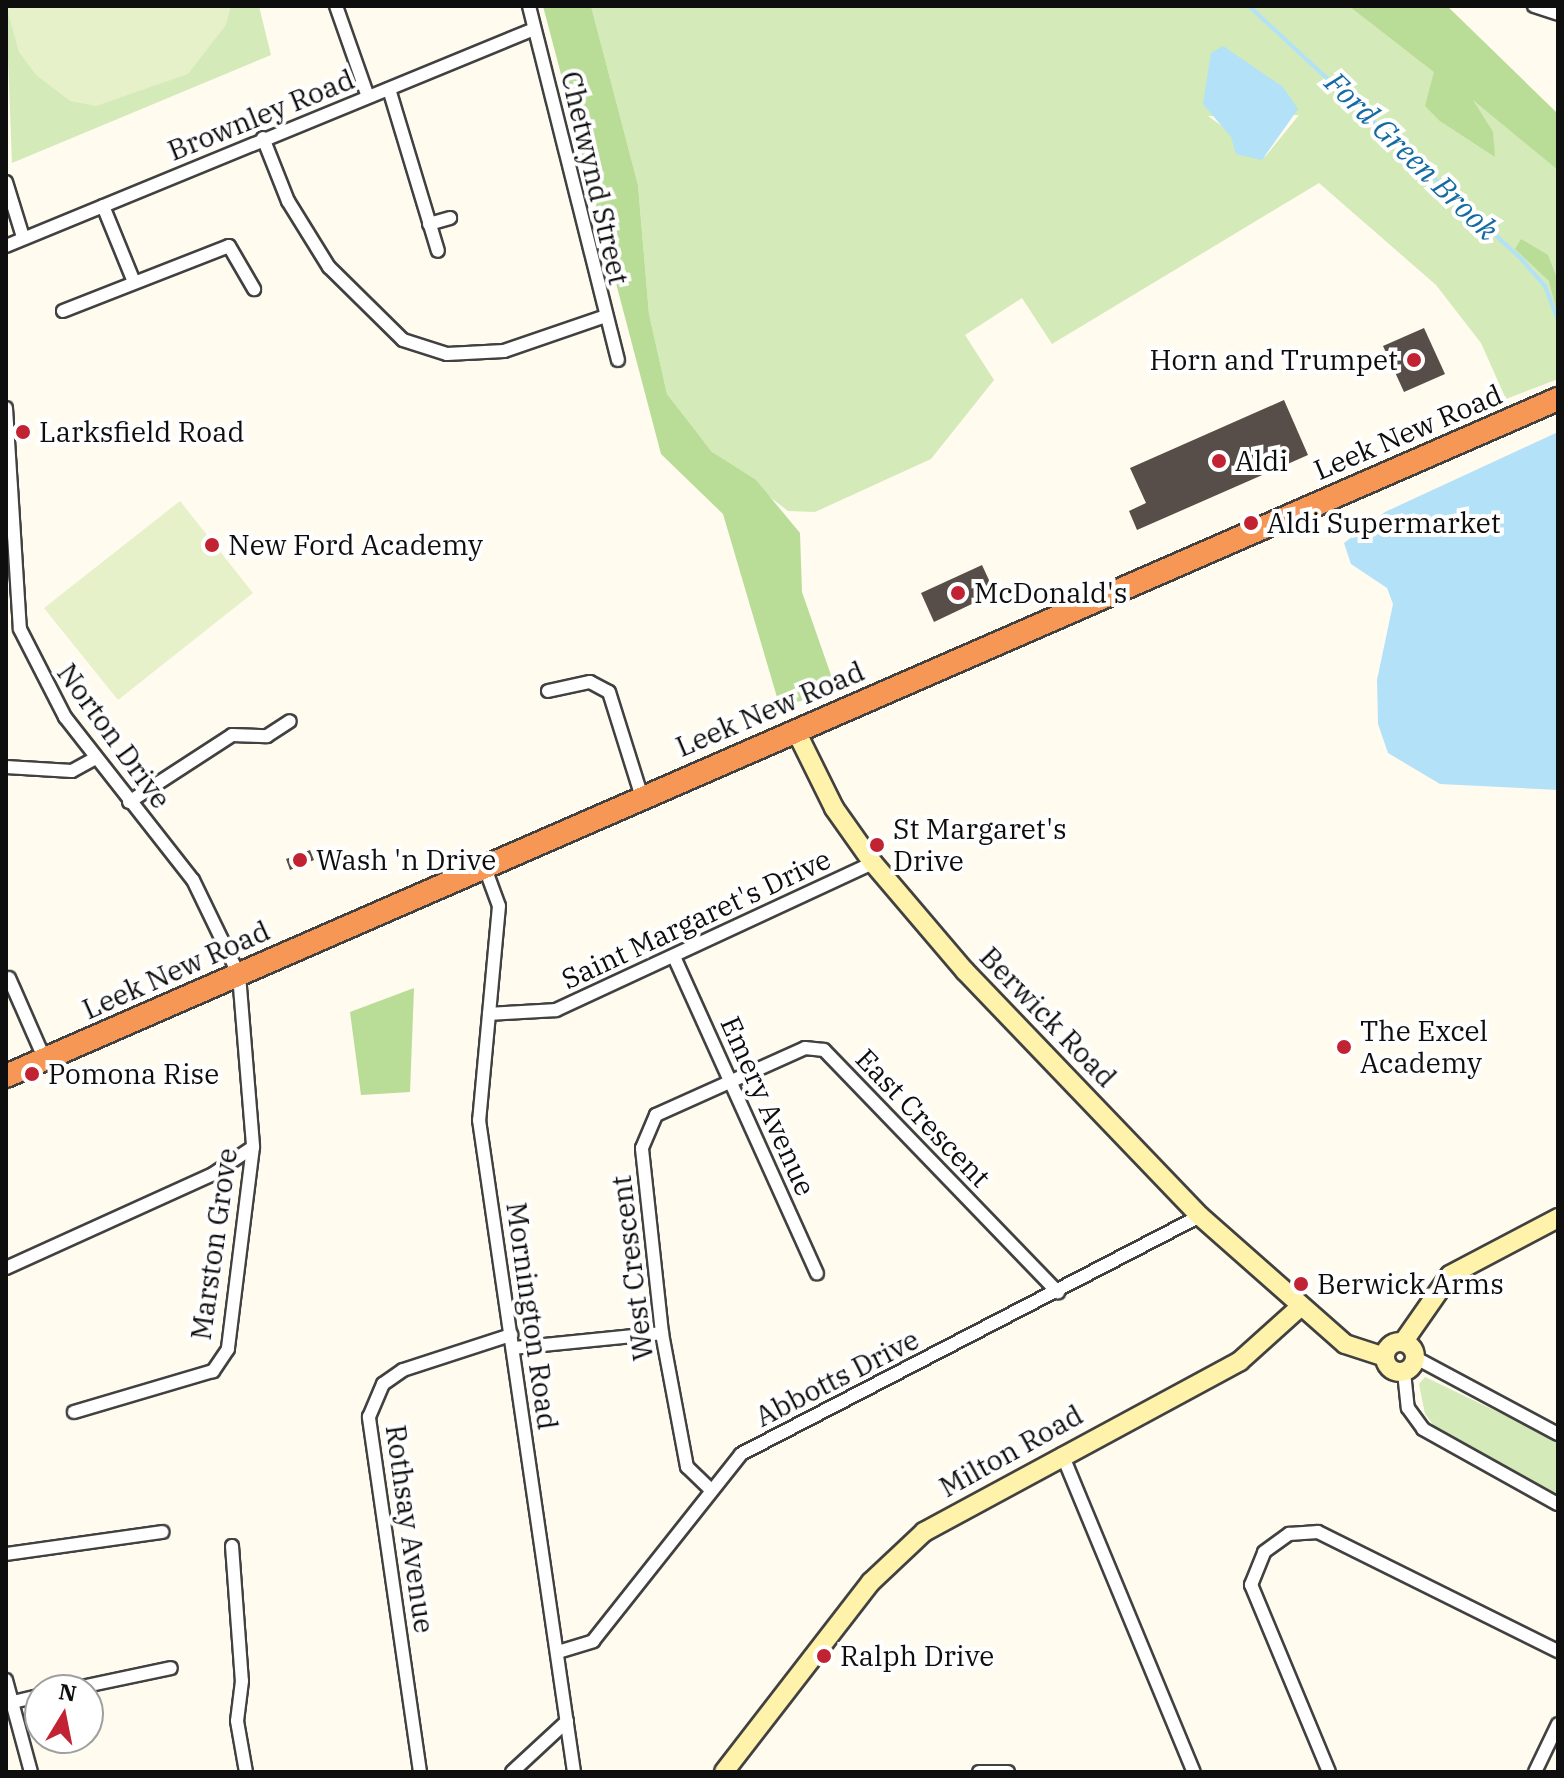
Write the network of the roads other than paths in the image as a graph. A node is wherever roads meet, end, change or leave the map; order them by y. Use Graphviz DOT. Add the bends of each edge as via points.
graph roads {
  1 [pos="336,6"];
  2 [pos="529,6"];
  3 [pos="1534,6"];
  4 [pos="1558,14"];
  5 [pos="534,29"];
  6 [pos="389,89"];
  7 [pos="368,97"];
  8 [pos="263,138"];
  9 [pos="6,182"];
  10 [pos="103,206"];
  11 [pos="450,218"];
  12 [pos="429,224"];
  13 [pos="23,237"];
  14 [pos="6,246"];
  15 [pos="438,251"];
  16 [pos="134,282"];
  17 [pos="254,289"];
  18 [pos="63,311"];
  19 [pos="603,317"];
  20 [pos="618,360"];
  21 [pos="1558,399"];
  22 [pos="6,408"];
  23 [pos="9,497"];
  24 [pos="20,629"];
  25 [pos="6,630"];
  26 [pos="548,691"];
  27 [pos="290,721"];
  28 [pos="797,733"];
  29 [pos="95,758"];
  30 [pos="6,767"];
  31 [pos="642,797"];
  32 [pos="129,802"];
  33 [pos="873,863"];
  34 [pos="485,868"];
  35 [pos="675,959"];
  36 [pos="239,975"];
  37 [pos="9,978"];
  38 [pos="489,1014"];
  39 [pos="45,1060"];
  40 [pos="6,1076"];
  41 [pos="729,1079"];
  42 [pos="253,1147"];
  43 [pos="1200,1216"];
  44 [pos="1558,1218"];
  45 [pos="6,1268"];
  46 [pos="817,1273"];
  47 [pos="1058,1292"];
  48 [pos="1301,1306"];
  49 [pos="662,1333"];
  50 [pos="1404,1341"];
  51 [pos="512,1342"];
  52 [pos="1385,1357"];
  53 [pos="1410,1365"];
  54 [pos="74,1412"];
  55 [pos="1558,1434"];
  56 [pos="1062,1454"];
  57 [pos="710,1489"];
  58 [pos="1558,1504"];
  59 [pos="162,1532"];
  60 [pos="232,1546"];
  61 [pos="6,1554"];
  62 [pos="1558,1651"];
  63 [pos="558,1652"];
  64 [pos="171,1668"];
  65 [pos="104,1682"];
  66 [pos="7,1686"];
  67 [pos="24,1700"];
  68 [pos="13,1702"];
  69 [pos="567,1721"];
  70 [pos="1558,1724"];
  71 [pos="31,1772"];
  72 [pos="246,1772"];
  73 [pos="420,1772"];
  74 [pos="512,1772"];
  75 [pos="574,1772"];
  76 [pos="724,1772"];
  77 [pos="979,1772"];
  78 [pos="1008,1772"];
  79 [pos="1194,1772"];
  80 [pos="1329,1772"];
  81 [pos="1535,1772"];
  1 -- 7 [label="street"];
  2 -- 5 [label="street, Chetwynd Street"];
  3 -- 4 [label="street"];
  5 -- 6 [label="street, Brownley Road"];
  5 -- 19 [label="street, Chetwynd Street"];
  6 -- 7 [label="street, Brownley Road"];
  6 -- 12 [label="street"];
  7 -- 8 [label="street, Brownley Road"];
  8 -- 10 [label="street, Brownley Road"];
  8 -- 19 [label="street" via="288,201 329,267 403,340 447,354 504,351"];
  9 -- 13 [label="street"];
  10 -- 13 [label="street, Brownley Road"];
  10 -- 16 [label="street"];
  11 -- 12 [label="street"];
  12 -- 15 [label="street"];
  13 -- 14 [label="street, Brownley Road"];
  16 -- 17 [label="street" via="229,246"];
  16 -- 18 [label="street"];
  19 -- 20 [label="street, Chetwynd Street"];
  21 -- 28 [label="highway, Leek New Road"];
  22 -- 23 [label="street, Norton Drive"];
  23 -- 24 [label="street, Norton Drive"];
  24 -- 25 [label="street"];
  24 -- 29 [label="street, Norton Drive" via="37,674"];
  26 -- 31 [label="street" via="590,682 609,692"];
  27 -- 32 [label="street" via="267,736 232,735"];
  28 -- 31 [label="highway, Leek New Road"];
  28 -- 33 [label="street, Berwick Road" via="834,808"];
  29 -- 30 [label="street" via="72,771"];
  29 -- 32 [label="street, Norton Drive"];
  31 -- 34 [label="highway, Leek New Road"];
  32 -- 36 [label="street, Norton Drive" via="193,880"];
  33 -- 35 [label="street, Saint Margaret's Drive"];
  33 -- 43 [label="street, Berwick Road" via="965,971"];
  34 -- 36 [label="highway, Leek New Road"];
  34 -- 38 [label="street, Mornington Road" via="499,906"];
  35 -- 38 [label="street, Saint Margaret's Drive" via="556,1010"];
  35 -- 41 [label="street, Emery Avenue"];
  36 -- 39 [label="highway, Leek New Road"];
  36 -- 42 [label="street, Marston Grove"];
  37 -- 39 [label="street"];
  38 -- 51 [label="street, Mornington Road" via="479,1120"];
  39 -- 40 [label="highway, Leek New Road"];
  41 -- 46 [label="street, Emery Avenue"];
  41 -- 47 [label="street, East Crescent" via="805,1048 824,1050"];
  41 -- 49 [label="street, West Crescent" via="656,1115 642,1148"];
  42 -- 45 [label="street" via="213,1174"];
  42 -- 54 [label="street, Marston Grove" via="228,1349 213,1371"];
  43 -- 47 [label="street, Abbotts Drive"];
  43 -- 48 [label="street, Berwick Road"];
  44 -- 50 [label="street" via="1450,1275"];
  47 -- 57 [label="street, Abbotts Drive" via="741,1454"];
  48 -- 52 [label="street" via="1345,1344"];
  48 -- 56 [label="street, Milton Road" via="1240,1361"];
  49 -- 51 [label="street, Rothsay Avenue"];
  49 -- 57 [label="street, West Crescent" via="687,1467"];
  50 -- 52 [label="street" via="1390,1345"];
  50 -- 53 [label="street"];
  51 -- 63 [label="street, Mornington Road"];
  51 -- 73 [label="street, Rothsay Avenue" via="403,1370 383,1384 369,1417"];
  52 -- 53 [label="street"];
  53 -- 55 [label="street"];
  53 -- 58 [label="street" via="1408,1408 1423,1429"];
  56 -- 76 [label="street, Milton Road" via="902,1549"];
  56 -- 79 [label="street"];
  57 -- 63 [label="street, Abbotts Drive" via="593,1641"];
  59 -- 61 [label="street"];
  60 -- 72 [label="street"];
  62 -- 80 [label="street" via="1318,1532 1289,1534 1264,1552 1251,1585"];
  63 -- 69 [label="street, Mornington Road"];
  64 -- 65 [label="street"];
  66 -- 68 [label="street"];
  67 -- 68 [label="street"];
  68 -- 71 [label="street"];
  69 -- 74 [label="street"];
  69 -- 75 [label="street, Mornington Road"];
  70 -- 81 [label="street"];
  77 -- 78 [label="street"];
}
